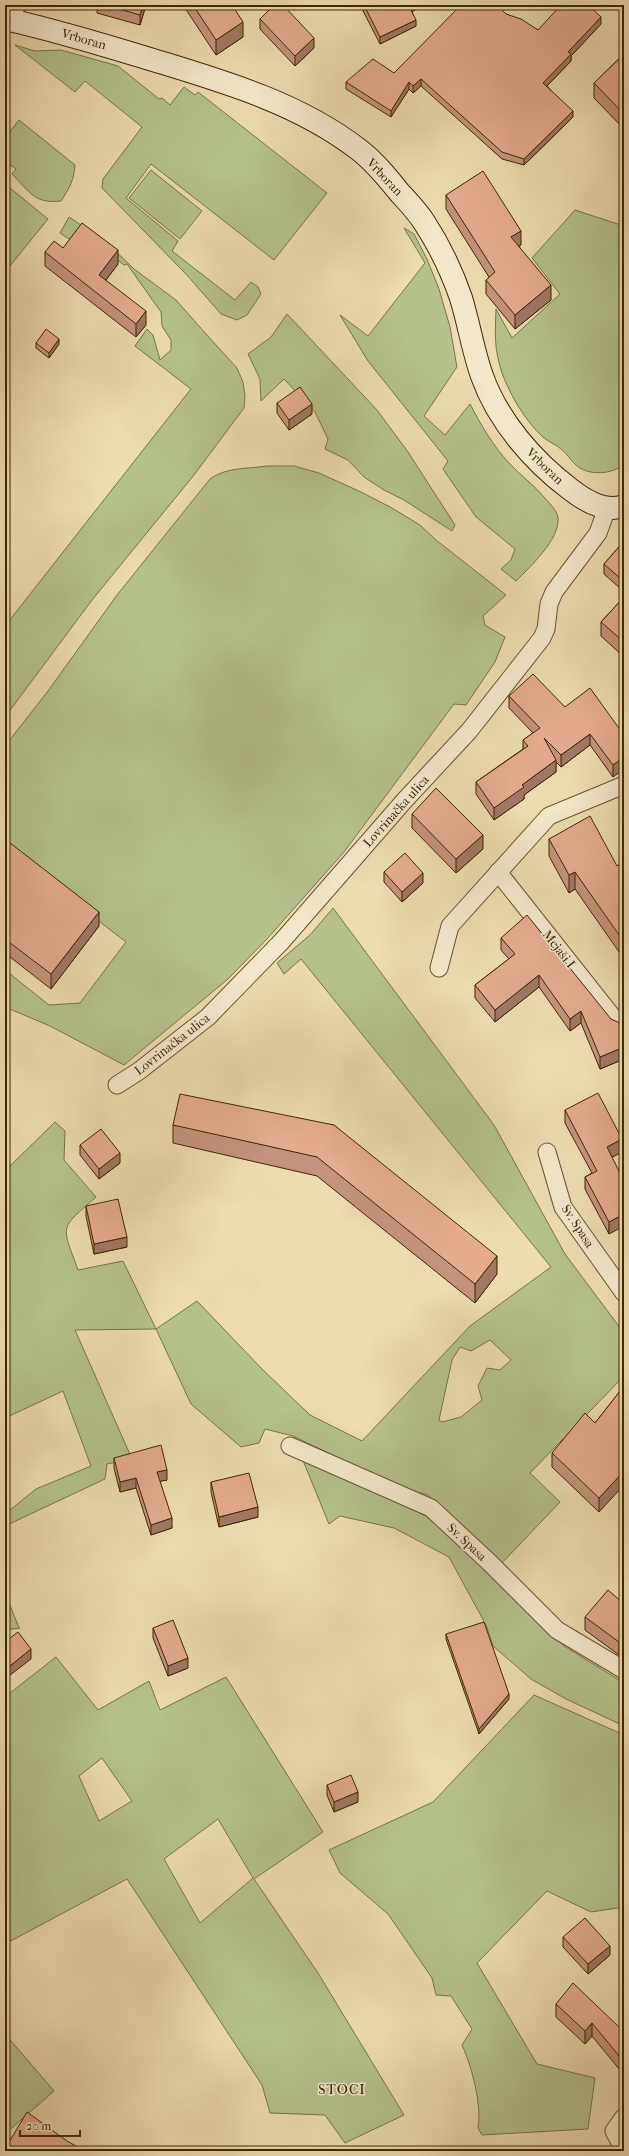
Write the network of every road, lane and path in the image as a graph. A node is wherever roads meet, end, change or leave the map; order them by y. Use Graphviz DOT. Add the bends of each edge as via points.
graph roads {
  1 [pos="11,15"];
  2 [pos="616,507"];
  3 [pos="622,785"];
  4 [pos="498,872"];
  5 [pos="439,968"];
  6 [pos="619,1025"];
  7 [pos="116,1085"];
  8 [pos="547,1152"];
  9 [pos="624,1293"];
  10 [pos="290,1446"];
  11 [pos="624,1670"];
  12 [pos="624,2117"];
  13 [pos="624,2150"];
  1 -- 2 [label="street, Vrboran" via="269,98 325,126 360,150 423,220 437,244 461,299 483,377 492,399 508,424 529,452 552,476 592,504"];
  2 -- 7 [label="street, Lovrinačka ulica" via="604,520 554,592 542,638 468,731 282,940 208,1017 139,1071"];
  3 -- 4 [label="street" via="550,816"];
  4 -- 5 [label="street" via="450,926"];
  4 -- 6 [label="street, Mejaši I"];
  8 -- 9 [label="street, Sv. Spasa" via="563,1207"];
  10 -- 11 [label="street, Sv. Spasa" via="431,1508 557,1630"];
  12 -- 13 [label="street" via="614,2130"];
}
